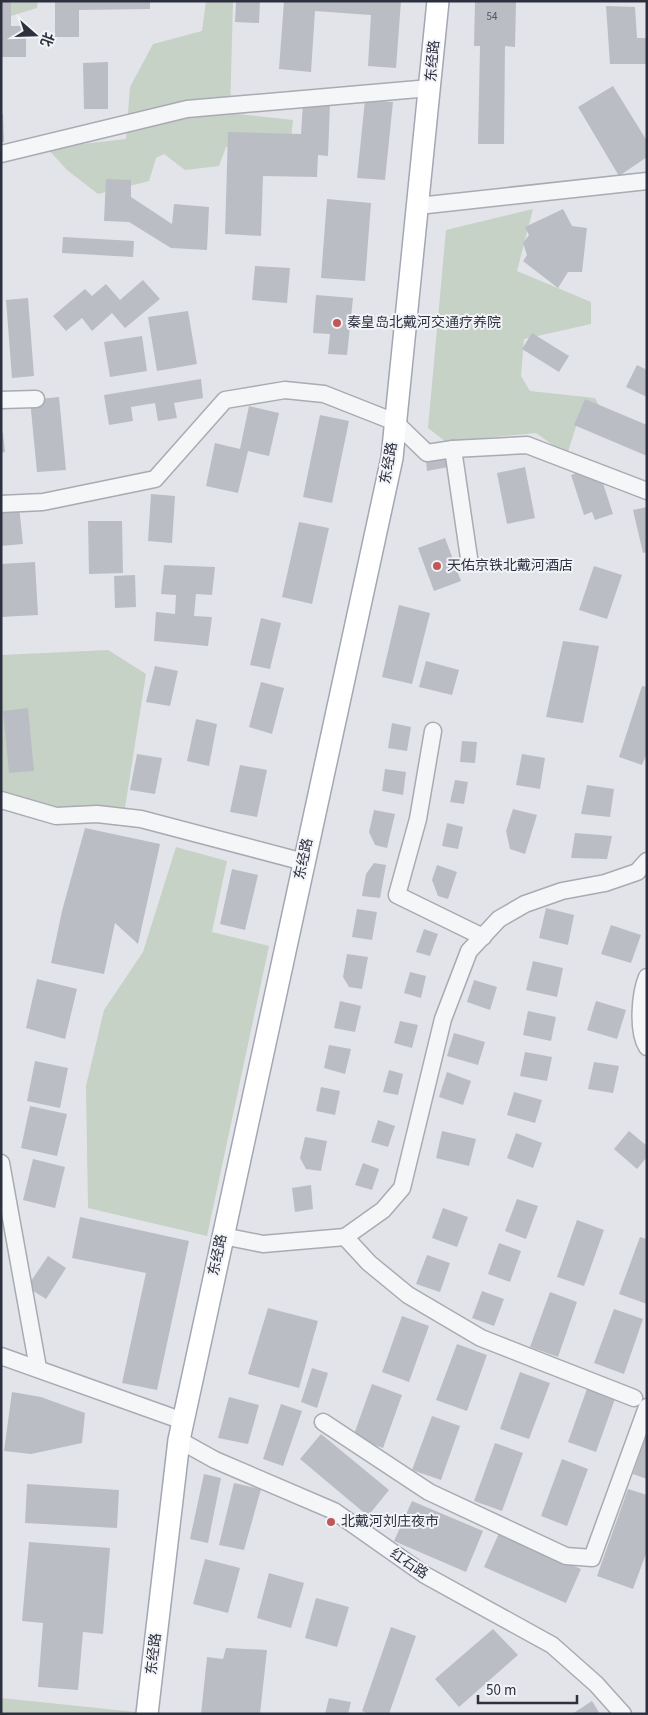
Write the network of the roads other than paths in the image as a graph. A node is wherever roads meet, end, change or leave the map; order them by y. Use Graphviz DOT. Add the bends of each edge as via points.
graph roads {
  1 [pos="438,1"];
  2 [pos="430,88"];
  3 [pos="1,154"];
  4 [pos="647,181"];
  5 [pos="418,206"];
  6 [pos="36,399"];
  7 [pos="1,400"];
  8 [pos="395,422"];
  9 [pos="453,449"];
  10 [pos="647,491"];
  11 [pos="1,504"];
  12 [pos="469,558"];
  13 [pos="433,731"];
  14 [pos="1,800"];
  15 [pos="647,861"];
  16 [pos="304,862"];
  17 [pos="483,937"];
  18 [pos="647,977"];
  19 [pos="647,1047"];
  20 [pos="1,1163"];
  21 [pos="223,1236"];
  22 [pos="345,1237"];
  23 [pos="1,1356"];
  24 [pos="38,1368"];
  25 [pos="640,1402"];
  26 [pos="323,1422"];
  27 [pos="181,1430"];
  28 [pos="147,1714"];
  29 [pos="623,1714"];
  1 -- 2 [label="main road, 东经路"];
  2 -- 3 [label="street" via="187,109"];
  2 -- 5 [label="main road, 东经路"];
  4 -- 5 [label="street"];
  5 -- 8 [label="main road, 东经路"];
  6 -- 7 [label="street"];
  8 -- 9 [label="street" via="427,453"];
  8 -- 11 [label="street" via="324,394 285,390 225,400 155,480 43,502"];
  8 -- 16 [label="main road, 东经路" via="392,458"];
  9 -- 10 [label="street" via="527,445"];
  9 -- 12 [label="street"];
  13 -- 17 [label="street" via="418,819 396,895"];
  14 -- 16 [label="street" via="56,816 98,814 140,819"];
  15 -- 17 [label="street" via="637,872 613,881 562,891 525,904 499,919"];
  16 -- 21 [label="main road, 东经路"];
  17 -- 22 [label="street" via="469,951 443,1019 402,1188 383,1210"];
  18 -- 19 [label="street" via="642,990 642,1039"];
  20 -- 24 [label="street"];
  21 -- 22 [label="street" via="263,1244"];
  21 -- 27 [label="main road, 东经路"];
  22 -- 25 [label="street" via="369,1264 408,1295 481,1338"];
  23 -- 24 [label="street, 红石路"];
  24 -- 27 [label="street, 红石路"];
  25 -- 26 [label="street" via="592,1558 566,1556 429,1492"];
  27 -- 28 [label="main road, 东经路"];
  27 -- 29 [label="street, 红石路" via="215,1460 334,1510 425,1575 552,1645 596,1684"];
}
